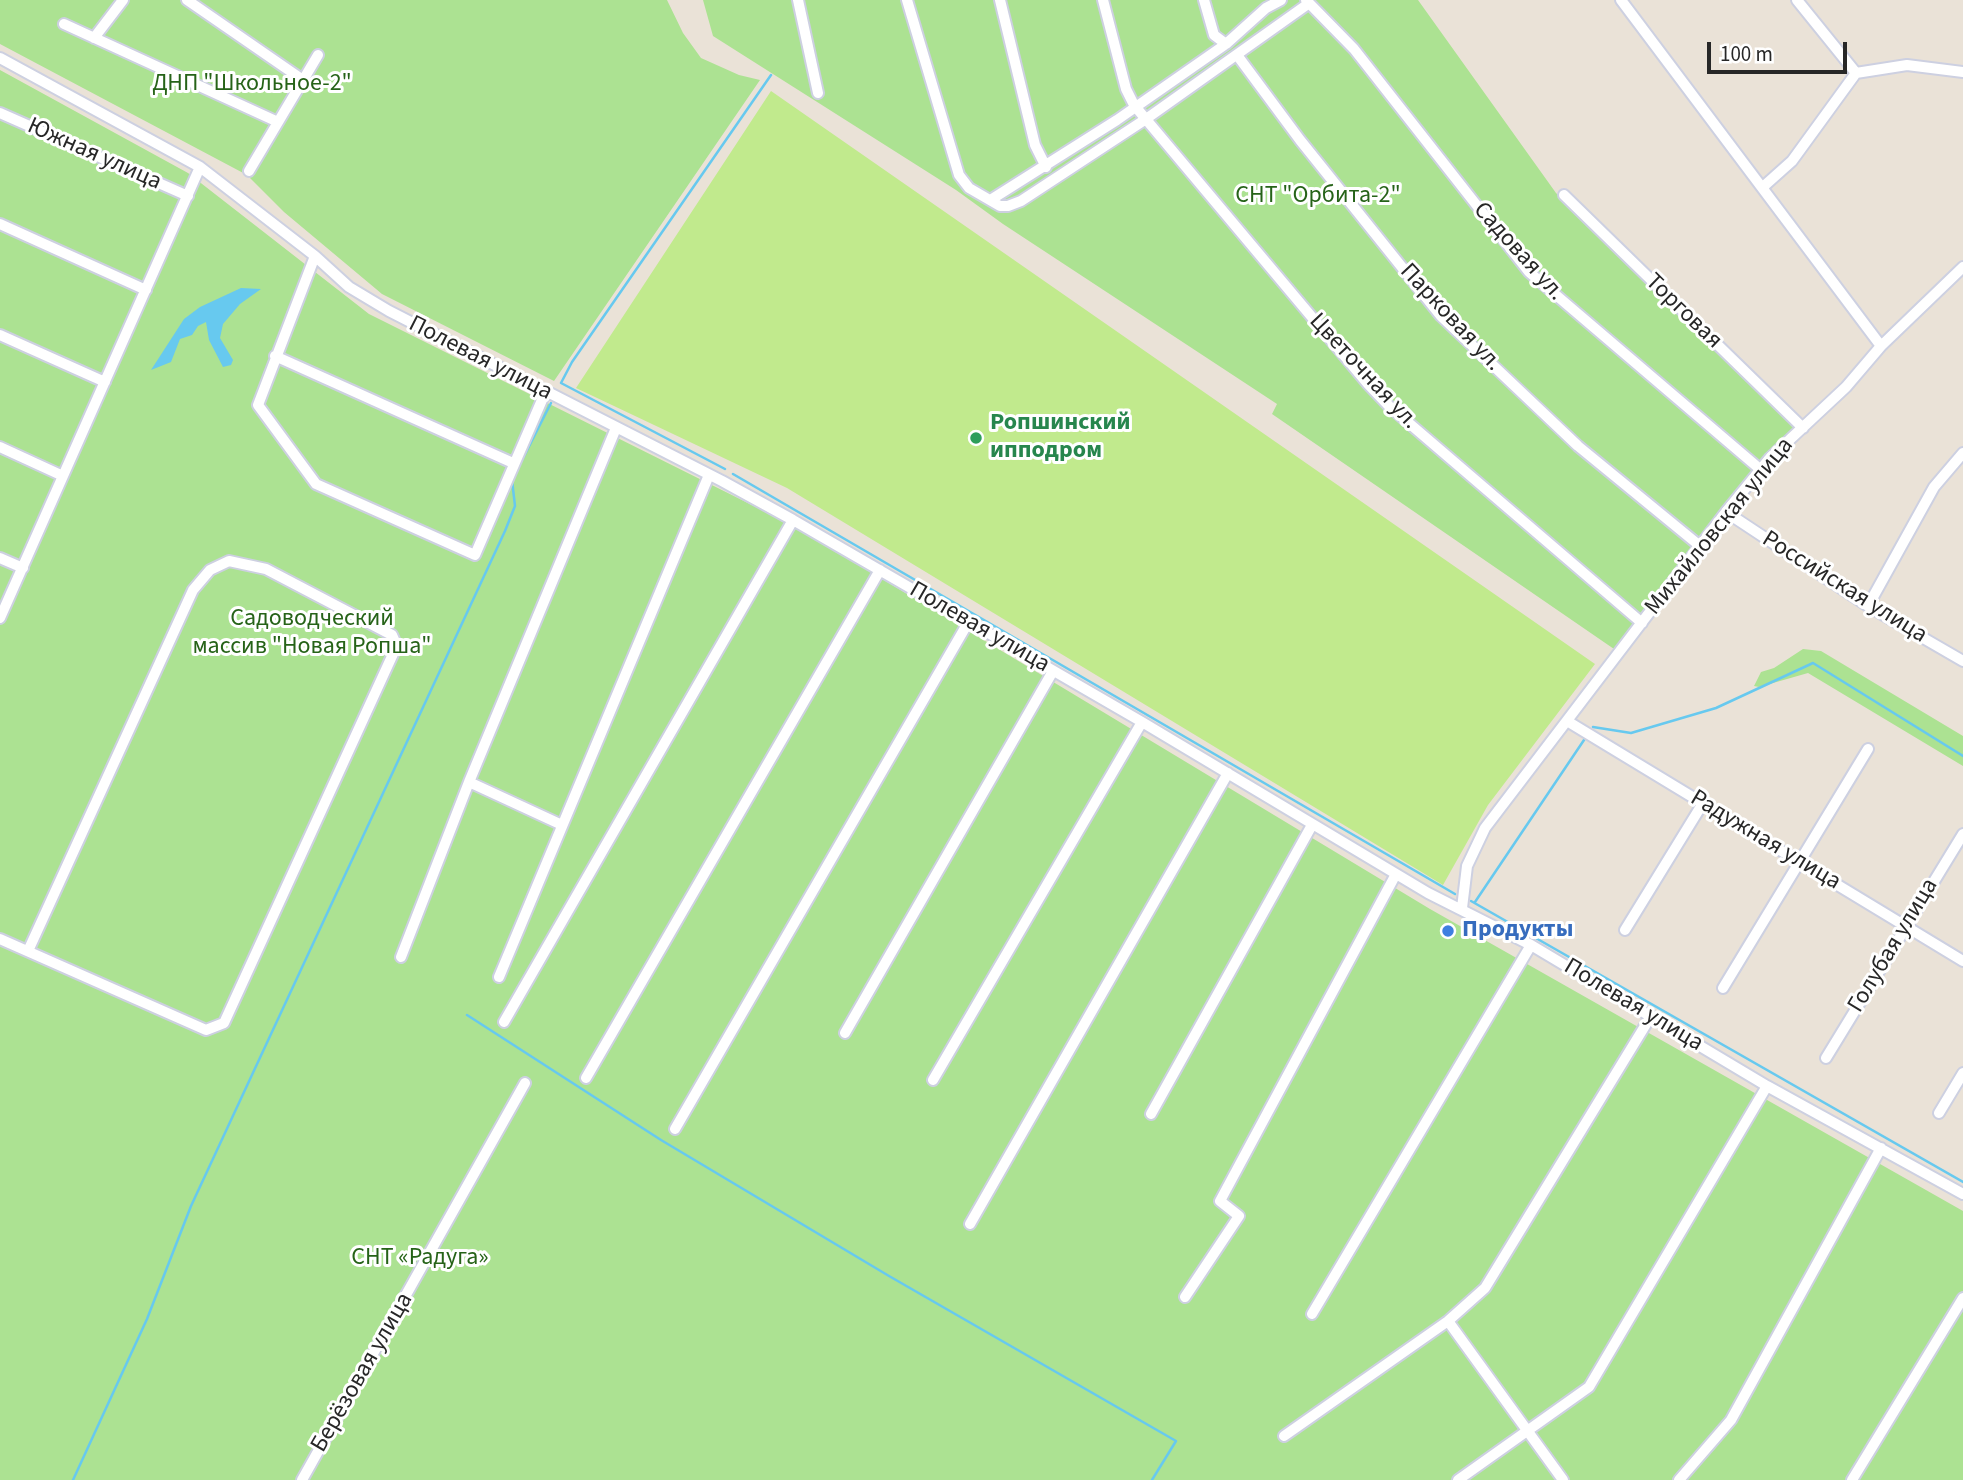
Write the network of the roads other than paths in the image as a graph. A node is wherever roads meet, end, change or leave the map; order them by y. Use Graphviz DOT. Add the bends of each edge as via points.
graph roads {
  1 [pos="123,0"];
  2 [pos="187,0"];
  3 [pos="797,0"];
  4 [pos="907,0"];
  5 [pos="1000,0"];
  6 [pos="1103,0"];
  7 [pos="1204,0"];
  8 [pos="1281,0"];
  9 [pos="1621,0"];
  10 [pos="1797,0"];
  11 [pos="1307,2"];
  12 [pos="64,24"];
  13 [pos="94,38"];
  14 [pos="1226,44"];
  15 [pos="318,55"];
  16 [pos="1237,55"];
  17 [pos="0,58"];
  18 [pos="1963,72"];
  19 [pos="1856,73"];
  20 [pos="303,80"];
  21 [pos="818,93"];
  22 [pos="1134,105"];
  23 [pos="0,113"];
  24 [pos="1146,119"];
  25 [pos="278,122"];
  26 [pos="1046,166"];
  27 [pos="200,167"];
  28 [pos="249,171"];
  29 [pos="1764,186"];
  30 [pos="1564,195"];
  31 [pos="188,196"];
  32 [pos="992,199"];
  33 [pos="0,224"];
  34 [pos="316,257"];
  35 [pos="1963,267"];
  36 [pos="146,290"];
  37 [pos="0,335"];
  38 [pos="1881,346"];
  39 [pos="275,356"];
  40 [pos="105,382"];
  41 [pos="545,393"];
  42 [pos="616,428"];
  43 [pos="1803,428"];
  44 [pos="0,447"];
  45 [pos="1963,453"];
  46 [pos="513,463"];
  47 [pos="1760,470"];
  48 [pos="709,475"];
  49 [pos="62,476"];
  50 [pos="1726,512"];
  51 [pos="793,520"];
  52 [pos="1700,546"];
  53 [pos="0,558"];
  54 [pos="23,568"];
  55 [pos="880,570"];
  56 [pos="1868,606"];
  57 [pos="0,618"];
  58 [pos="969,621"];
  59 [pos="1642,623"];
  60 [pos="1963,661"];
  61 [pos="1053,671"];
  62 [pos="1567,720"];
  63 [pos="1142,722"];
  64 [pos="1868,749"];
  65 [pos="1228,773"];
  66 [pos="469,782"];
  67 [pos="1703,803"];
  68 [pos="562,825"];
  69 [pos="1312,825"];
  70 [pos="1963,834"];
  71 [pos="1800,862"];
  72 [pos="1396,874"];
  73 [pos="1462,908"];
  74 [pos="1906,926"];
  75 [pos="1625,930"];
  76 [pos="0,939"];
  77 [pos="1531,945"];
  78 [pos="28,951"];
  79 [pos="401,957"];
  80 [pos="1963,961"];
  81 [pos="499,977"];
  82 [pos="1723,988"];
  83 [pos="1651,1016"];
  84 [pos="505,1023"];
  85 [pos="845,1033"];
  86 [pos="1826,1058"];
  87 [pos="1963,1073"];
  88 [pos="586,1078"];
  89 [pos="933,1080"];
  90 [pos="525,1083"];
  91 [pos="1767,1086"];
  92 [pos="1939,1113"];
  93 [pos="1151,1114"];
  94 [pos="675,1129"];
  95 [pos="1881,1149"];
  96 [pos="1963,1194"];
  97 [pos="970,1224"];
  98 [pos="1185,1297"];
  99 [pos="1963,1298"];
  100 [pos="1312,1314"];
  101 [pos="1448,1321"];
  102 [pos="1529,1430"];
  103 [pos="1284,1436"];
  104 [pos="302,1480"];
  105 [pos="1458,1480"];
  106 [pos="1563,1480"];
  107 [pos="1679,1480"];
  108 [pos="1852,1480"];
  1 -- 13 [label="street"];
  2 -- 20 [label="street"];
  3 -- 21 [label="street"];
  4 -- 32 [label="street" via="959,175 969,188"];
  5 -- 26 [label="street" via="1035,145"];
  6 -- 22 [label="street, Цветочная ул."];
  7 -- 14 [label="street" via="1214,35"];
  8 -- 14 [label="street"];
  9 -- 29 [label="street"];
  10 -- 19 [label="street"];
  11 -- 16 [label="street"];
  11 -- 47 [label="street, Садовая ул." via="1354,49 1529,272"];
  12 -- 13 [label="street"];
  13 -- 25 [label="street"];
  14 -- 22 [label="street"];
  15 -- 20 [label="street"];
  16 -- 24 [label="street"];
  16 -- 52 [label="street, Парковая ул." via="1441,316 1578,446"];
  17 -- 27 [label="street, Полевая улица"];
  18 -- 19 [label="street" via="1907,65"];
  19 -- 29 [label="street" via="1792,161"];
  20 -- 25 [label="street"];
  22 -- 24 [label="street, Цветочная ул."];
  22 -- 26 [label="street"];
  23 -- 31 [label="street, Южная улица"];
  24 -- 32 [label="street" via="1021,201 1000,206"];
  24 -- 59 [label="street, Цветочная ул." via="1389,406"];
  25 -- 28 [label="street"];
  26 -- 32 [label="street"];
  27 -- 31 [label="street"];
  27 -- 34 [label="street, Полевая улица"];
  29 -- 38 [label="street"];
  30 -- 43 [label="street, Торговая"];
  31 -- 36 [label="street"];
  33 -- 36 [label="street"];
  34 -- 39 [label="street"];
  34 -- 41 [label="street, Полевая улица" via="349,287 389,311"];
  35 -- 38 [label="street, Михайловская улица"];
  36 -- 40 [label="street"];
  37 -- 40 [label="street"];
  38 -- 43 [label="street, Михайловская улица"];
  39 -- 46 [label="street"];
  39 -- 46 [label="street" via="258,405 316,484 329,490 475,555"];
  40 -- 49 [label="street"];
  41 -- 42 [label="street, Полевая улица"];
  41 -- 46 [label="street"];
  42 -- 48 [label="street, Полевая улица"];
  42 -- 66 [label="street"];
  43 -- 47 [label="street, Михайловская улица"];
  44 -- 49 [label="street"];
  45 -- 56 [label="street" via="1934,486"];
  47 -- 50 [label="street, Михайловская улица"];
  48 -- 51 [label="street, Полевая улица"];
  48 -- 68 [label="street"];
  49 -- 54 [label="street"];
  50 -- 52 [label="street, Михайловская улица"];
  50 -- 56 [label="street, Российская улица"];
  51 -- 55 [label="street, Полевая улица"];
  51 -- 84 [label="street"];
  52 -- 59 [label="street, Михайловская улица"];
  53 -- 54 [label="street"];
  54 -- 57 [label="street"];
  55 -- 58 [label="street, Полевая улица"];
  55 -- 88 [label="street"];
  56 -- 60 [label="street, Российская улица"];
  58 -- 61 [label="street, Полевая улица"];
  58 -- 94 [label="street"];
  59 -- 62 [label="street, Михайловская улица"];
  61 -- 63 [label="street, Полевая улица"];
  61 -- 85 [label="street"];
  62 -- 67 [label="street, Радужная улица"];
  62 -- 73 [label="street, Михайловская улица" via="1485,828 1467,866"];
  63 -- 65 [label="street, Полевая улица"];
  63 -- 89 [label="street"];
  64 -- 71 [label="street"];
  65 -- 69 [label="street, Полевая улица"];
  65 -- 97 [label="street"];
  66 -- 68 [label="street"];
  66 -- 79 [label="street"];
  67 -- 71 [label="street, Радужная улица"];
  67 -- 75 [label="street"];
  68 -- 81 [label="street"];
  69 -- 72 [label="street, Полевая улица"];
  69 -- 93 [label="street"];
  70 -- 74 [label="street, Голубая улица"];
  71 -- 74 [label="street, Радужная улица"];
  71 -- 82 [label="street"];
  72 -- 73 [label="street, Полевая улица"];
  72 -- 98 [label="street" via="1220,1201 1239,1216"];
  73 -- 77 [label="street, Полевая улица"];
  74 -- 80 [label="street, Радужная улица"];
  74 -- 86 [label="street, Голубая улица"];
  76 -- 78 [label="street"];
  77 -- 83 [label="street, Полевая улица"];
  77 -- 100 [label="street"];
  78 -- 78 [label="street" via="206,1030 224,1023 393,654 396,644 392,635 266,569 229,561 210,570 193,590"];
  83 -- 91 [label="street, Полевая улица"];
  83 -- 101 [label="street" via="1502,1263 1485,1288"];
  87 -- 92 [label="street"];
  90 -- 104 [label="street, Берёзовая улица"];
  91 -- 95 [label="street, Полевая улица"];
  91 -- 102 [label="street" via="1589,1387"];
  95 -- 96 [label="street, Полевая улица"];
  95 -- 107 [label="street" via="1731,1420"];
  99 -- 108 [label="street"];
  101 -- 102 [label="street"];
  101 -- 103 [label="street"];
  102 -- 105 [label="street"];
  102 -- 106 [label="street"];
}
